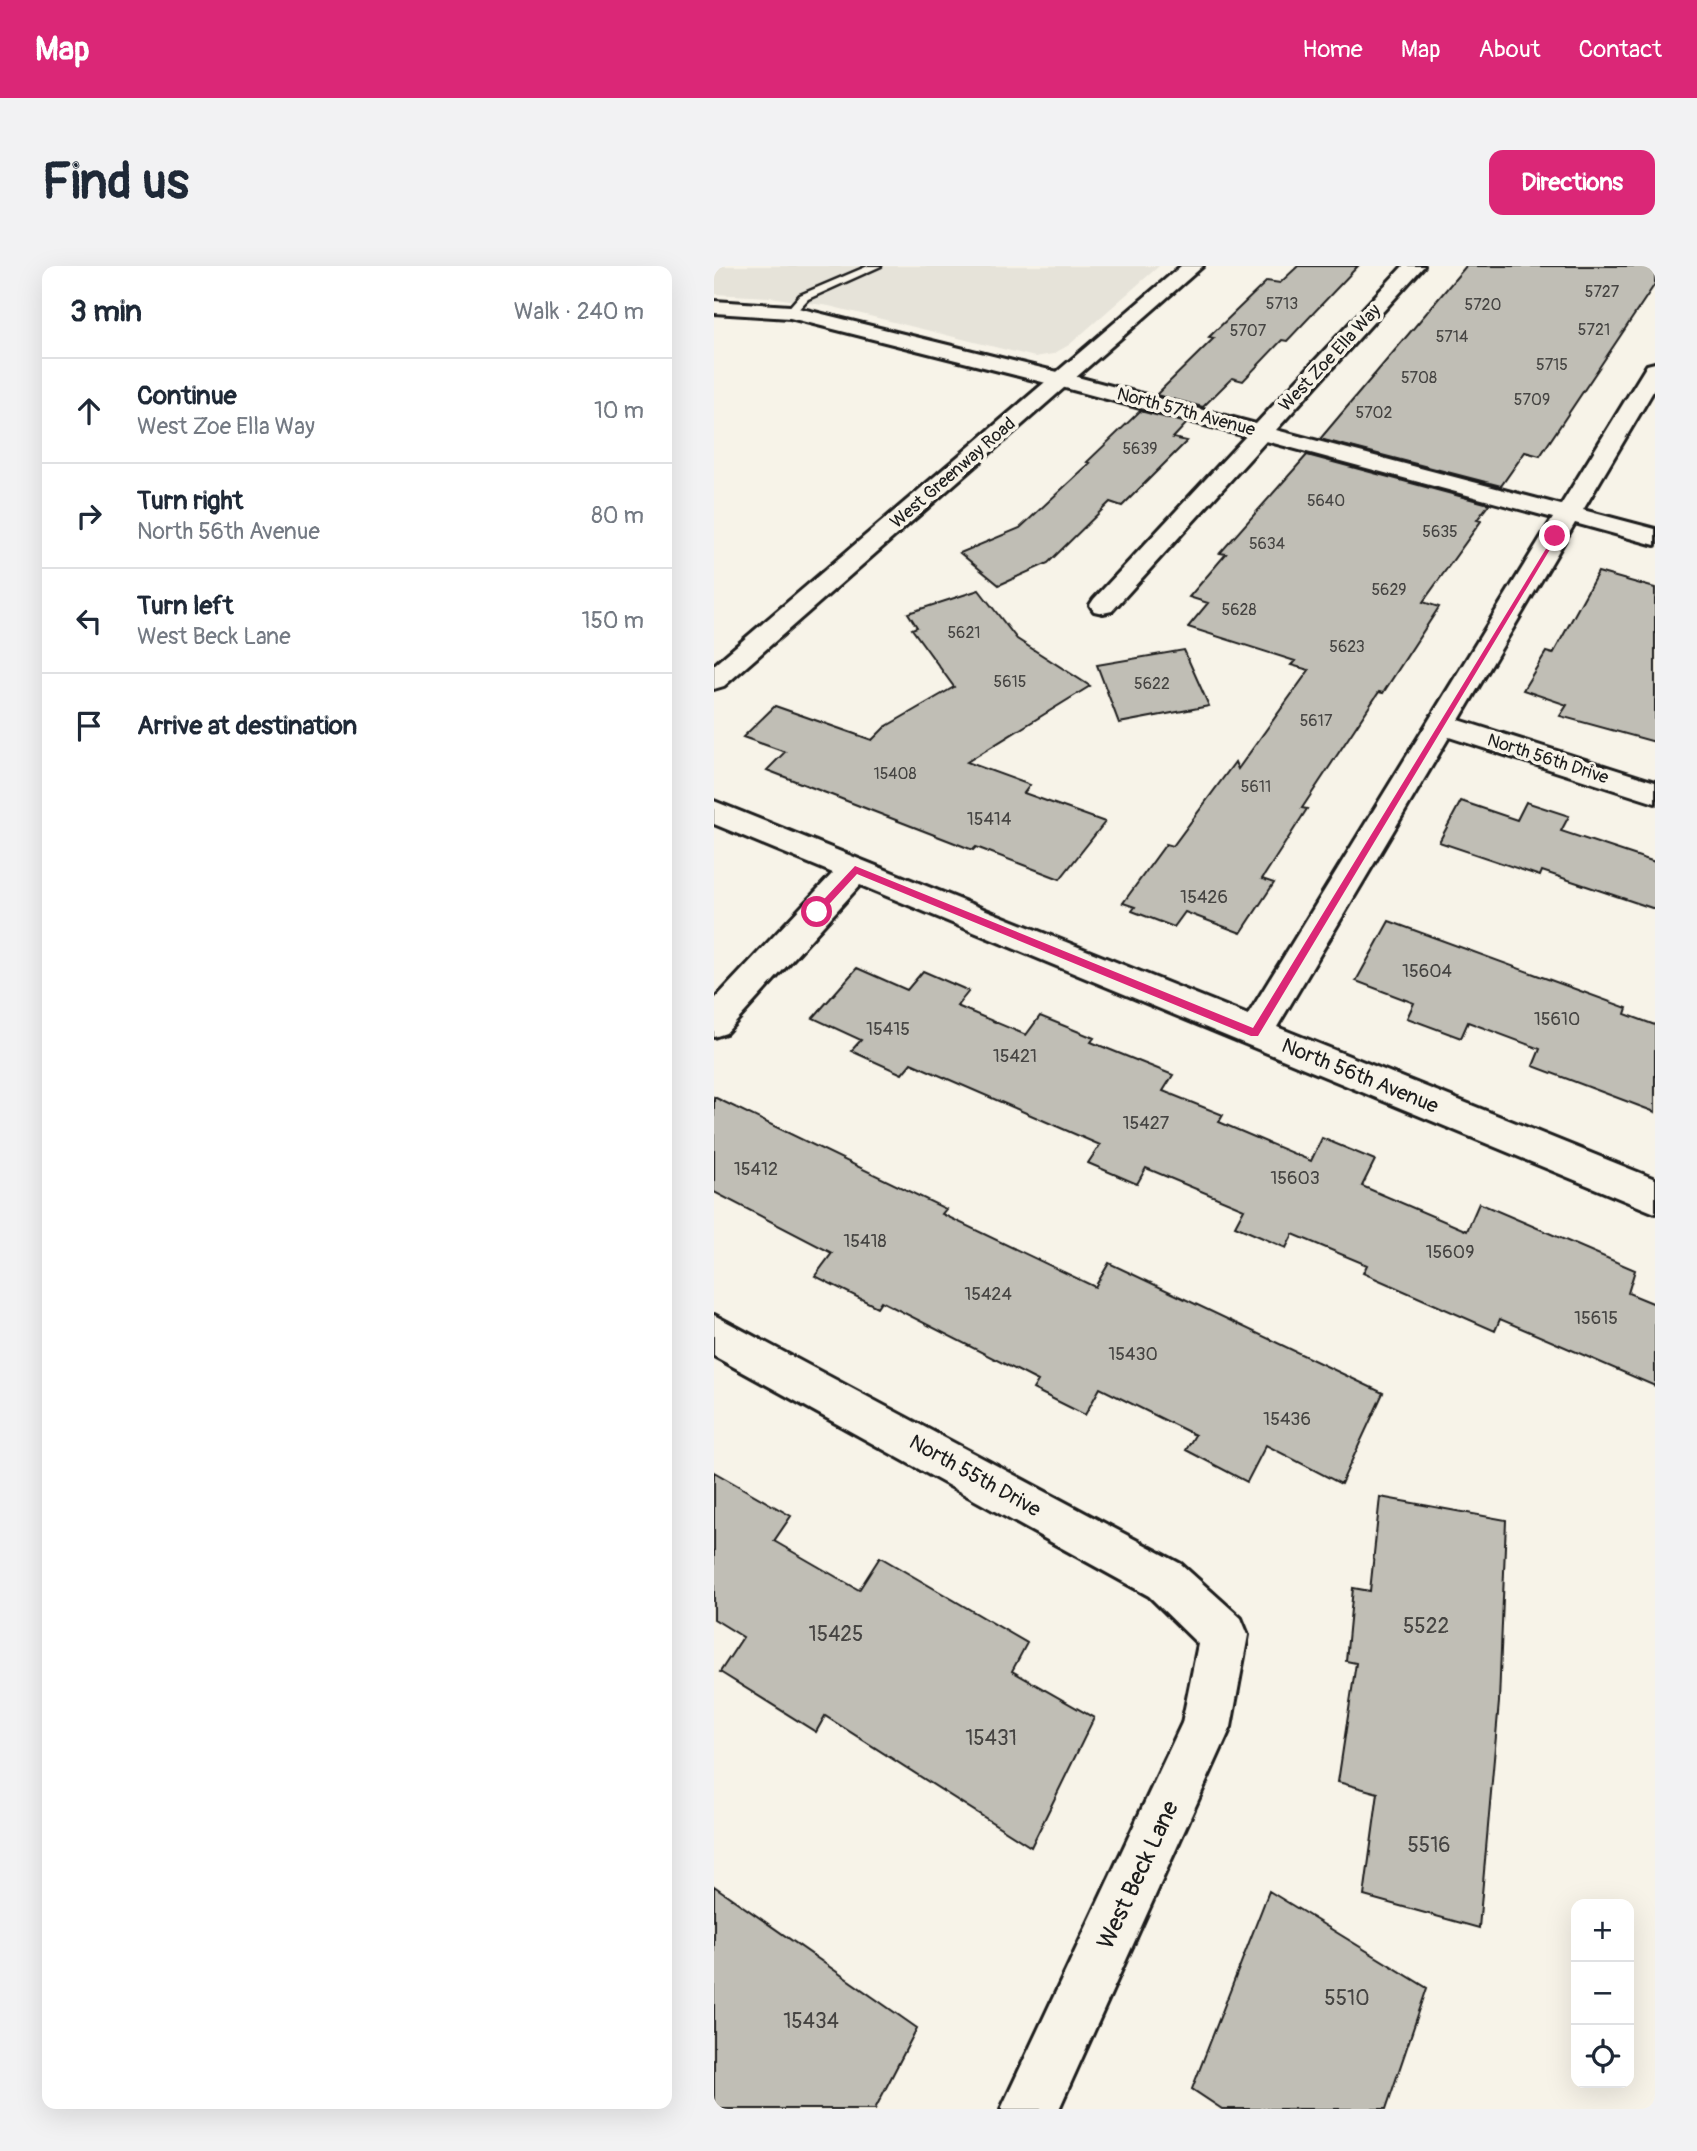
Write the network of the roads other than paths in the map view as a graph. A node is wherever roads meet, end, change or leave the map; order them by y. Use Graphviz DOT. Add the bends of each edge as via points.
graph roads {
  1 [pos="876,266"];
  2 [pos="1193,266"];
  3 [pos="1414,266"];
  4 [pos="714,307"];
  5 [pos="790,312"];
  6 [pos="1655,370"];
  7 [pos="1062,380"];
  8 [pos="1261,433"];
  9 [pos="1568,514"];
  10 [pos="1655,537"];
  11 [pos="1103,605"];
  12 [pos="714,680"];
  13 [pos="1441,724"];
  14 [pos="1655,793"];
  15 [pos="714,812"];
  16 [pos="855,870"];
  17 [pos="714,1023"];
  18 [pos="1255,1033"];
  19 [pos="1655,1196"];
  20 [pos="714,1334"];
  21 [pos="1224,1635"];
  22 [pos="1030,2109"];
  1 -- 5 [label="lane" via="804,297"];
  2 -- 7 [label="street, West Greenway Road"];
  3 -- 8 [label="street, West Zoe Ella Way"];
  4 -- 5 [label="street, North 57th Avenue"];
  5 -- 7 [label="street, North 57th Avenue"];
  6 -- 9 [label="street"];
  7 -- 8 [label="street, North 57th Avenue"];
  7 -- 12 [label="street, West Greenway Road"];
  8 -- 9 [label="street, North 57th Avenue"];
  8 -- 11 [label="street, West Zoe Ella Way"];
  9 -- 10 [label="street, North 57th Avenue"];
  9 -- 13 [label="street"];
  13 -- 14 [label="street, North 56th Drive"];
  13 -- 18 [label="street"];
  15 -- 16 [label="street, North 56th Avenue"];
  16 -- 17 [label="street"];
  16 -- 18 [label="street, North 56th Avenue"];
  18 -- 19 [label="street, North 56th Avenue"];
  20 -- 21 [label="street, North 55th Drive" via="1166,1580"];
  21 -- 22 [label="street, West Beck Lane" via="1206,1727"];
}
